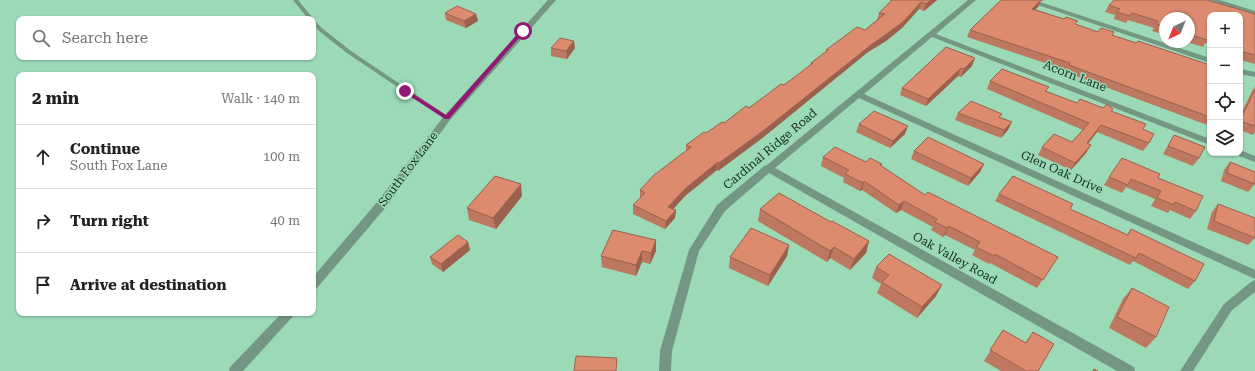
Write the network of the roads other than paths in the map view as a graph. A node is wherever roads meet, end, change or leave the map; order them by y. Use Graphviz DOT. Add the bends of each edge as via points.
graph roads {
  1 [pos="295,0"];
  2 [pos="552,0"];
  3 [pos="972,0"];
  4 [pos="1027,0"];
  5 [pos="1213,0"];
  6 [pos="1255,12"];
  7 [pos="309,16"];
  8 [pos="316,24"];
  9 [pos="930,34"];
  10 [pos="1207,60"];
  11 [pos="1243,71"];
  12 [pos="1255,76"];
  13 [pos="857,94"];
  14 [pos="447,118"];
  15 [pos="1207,141"];
  16 [pos="1243,154"];
  17 [pos="1255,159"];
  18 [pos="767,168"];
  19 [pos="1255,275"];
  20 [pos="316,281"];
  21 [pos="1255,285"];
  22 [pos="287,316"];
  23 [pos="235,371"];
  24 [pos="665,371"];
  25 [pos="1129,371"];
  26 [pos="1186,371"];
  1 -- 7 [label="lane"];
  2 -- 14 [label="street, South Fox Lane"];
  3 -- 9 [label="street, Cardinal Ridge Road"];
  4 -- 10 [label="street"];
  5 -- 6 [label="street"];
  8 -- 14 [label="lane" via="349,52"];
  9 -- 13 [label="street, Cardinal Ridge Road"];
  9 -- 15 [label="street, Acorn Lane"];
  11 -- 12 [label="street"];
  13 -- 18 [label="street, Cardinal Ridge Road"];
  13 -- 19 [label="street, Glen Oak Drive"];
  14 -- 20 [label="street, South Fox Lane" via="382,204"];
  16 -- 17 [label="street"];
  18 -- 24 [label="street, Cardinal Ridge Road" via="721,208 694,250 666,351"];
  18 -- 25 [label="street, Oak Valley Road"];
  21 -- 26 [label="street" via="1228,307"];
  22 -- 23 [label="street"];
}
